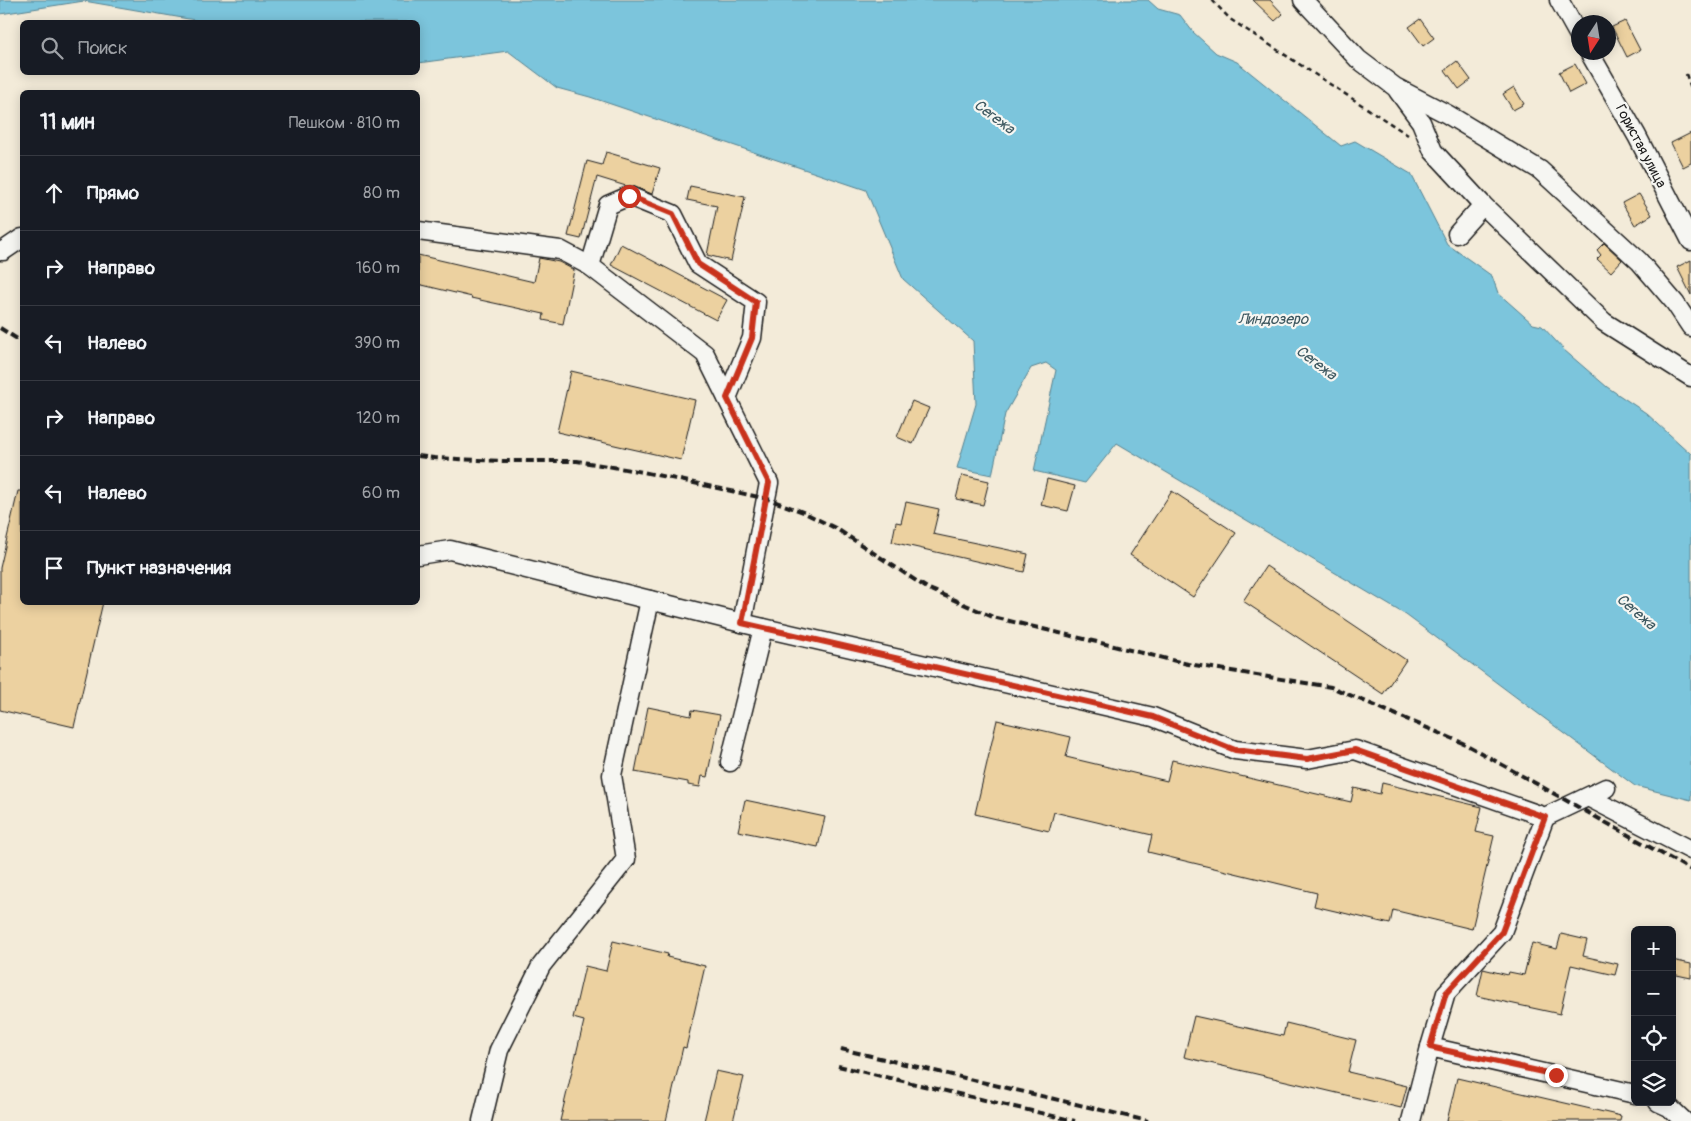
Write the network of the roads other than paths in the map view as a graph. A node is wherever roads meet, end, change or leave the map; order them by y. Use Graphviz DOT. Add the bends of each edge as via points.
graph roads {
  1 [pos="1303,0"];
  2 [pos="1559,0"];
  3 [pos="1571,21"];
  4 [pos="1594,60"];
  5 [pos="1395,87"];
  6 [pos="1447,114"];
  7 [pos="1421,122"];
  8 [pos="1483,205"];
  9 [pos="420,231"];
  10 [pos="1457,234"];
  11 [pos="20,239"];
  12 [pos="1691,241"];
  13 [pos="0,251"];
  14 [pos="590,266"];
  15 [pos="1691,327"];
  16 [pos="1691,377"];
  17 [pos="727,398"];
  18 [pos="420,556"];
  19 [pos="650,600"];
  20 [pos="742,623"];
  21 [pos="763,628"];
  22 [pos="730,762"];
  23 [pos="1606,788"];
  24 [pos="1588,797"];
  25 [pos="1545,817"];
  26 [pos="1691,850"];
  27 [pos="1430,1047"];
  28 [pos="1631,1093"];
  29 [pos="1667,1106"];
  30 [pos="482,1121"];
  31 [pos="1411,1121"];
  32 [pos="1684,1121"];
  1 -- 5 [label="street" via="1358,59"];
  2 -- 3 [label="street"];
  4 -- 12 [label="street, Гористая улица"];
  5 -- 6 [label="street"];
  5 -- 7 [label="street"];
  6 -- 7 [label="street" via="1428,112"];
  6 -- 15 [label="street" via="1540,170 1639,261 1675,302"];
  7 -- 8 [label="street" via="1432,150"];
  8 -- 10 [label="street"];
  8 -- 16 [label="street" via="1604,322"];
  9 -- 14 [label="street" via="560,250"];
  11 -- 13 [label="street"];
  14 -- 17 [label="street" via="705,354"];
  14 -- 17 [label="street" via="608,205 629,196 673,214 698,264 756,302 752,338"];
  17 -- 20 [label="street" via="769,483"];
  18 -- 19 [label="street" via="450,550"];
  19 -- 20 [label="street"];
  19 -- 30 [label="street" via="612,775 626,859 541,966 499,1050"];
  20 -- 21 [label="street"];
  21 -- 22 [label="street"];
  21 -- 25 [label="street" via="1153,717 1235,750 1307,759 1355,750"];
  23 -- 24 [label="street"];
  24 -- 25 [label="street"];
  24 -- 26 [label="street"];
  25 -- 27 [label="street" via="1502,932 1446,993"];
  27 -- 28 [label="street"];
  27 -- 31 [label="street"];
  29 -- 32 [label="street"];
}
